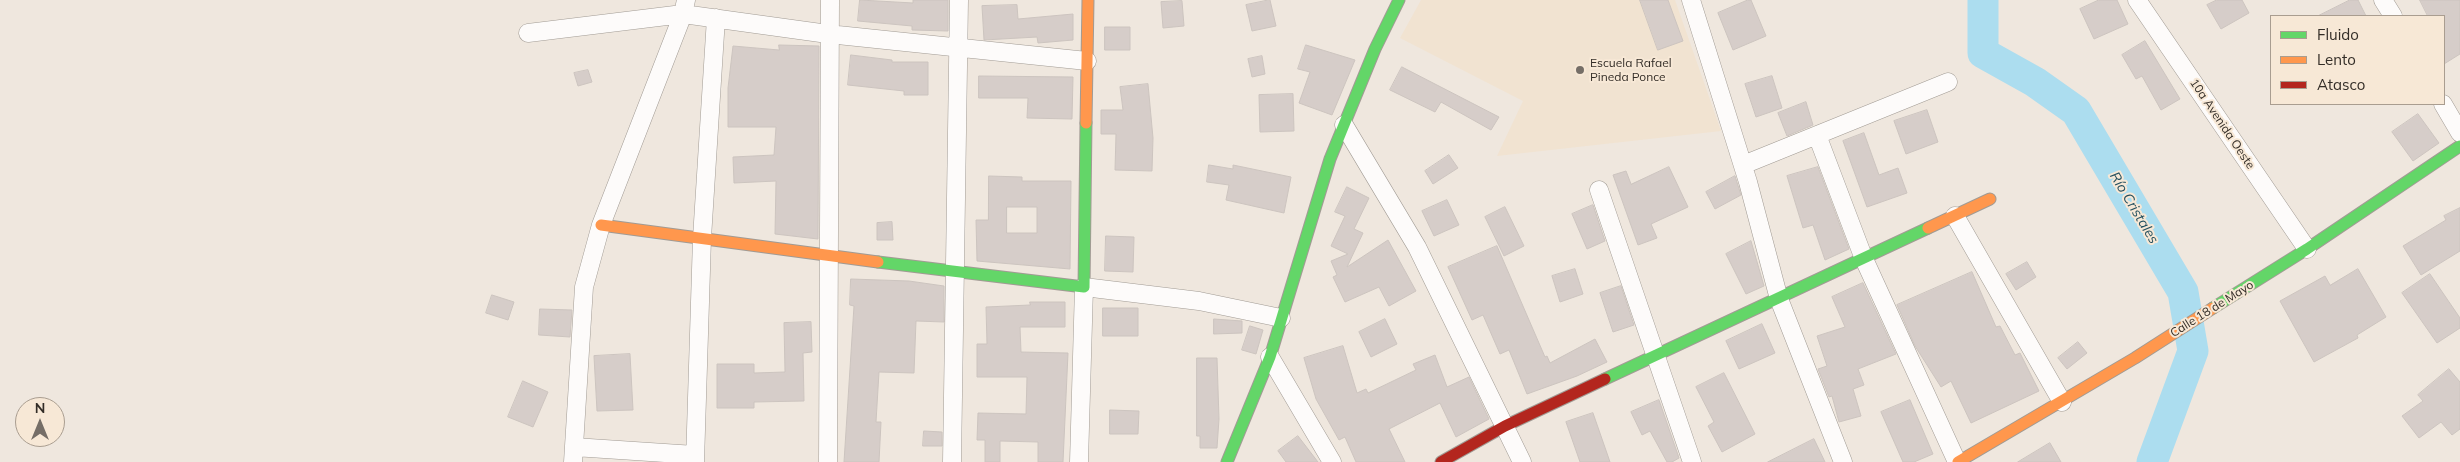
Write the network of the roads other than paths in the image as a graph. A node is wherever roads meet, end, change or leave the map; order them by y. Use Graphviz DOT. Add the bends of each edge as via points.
graph roads {
  1 [pos="830,0"];
  2 [pos="959,0"];
  3 [pos="1088,0"];
  4 [pos="1399,0"];
  5 [pos="1691,0"];
  6 [pos="2138,0"];
  7 [pos="2383,0"];
  8 [pos="684,7"];
  9 [pos="2392,15"];
  10 [pos="716,18"];
  11 [pos="528,33"];
  12 [pos="828,34"];
  13 [pos="958,48"];
  14 [pos="1087,61"];
  15 [pos="1948,82"];
  16 [pos="2444,105"];
  17 [pos="1344,125"];
  18 [pos="2460,133"];
  19 [pos="1817,135"];
  20 [pos="2460,146"];
  21 [pos="1743,165"];
  22 [pos="1599,190"];
  23 [pos="1990,199"];
  24 [pos="1955,216"];
  25 [pos="601,225"];
  26 [pos="702,238"];
  27 [pos="2307,249"];
  28 [pos="828,255"];
  29 [pos="1864,258"];
  30 [pos="955,273"];
  31 [pos="1084,287"];
  32 [pos="1779,299"];
  33 [pos="1281,318"];
  34 [pos="1655,356"];
  35 [pos="1270,357"];
  36 [pos="2062,402"];
  37 [pos="1505,426"];
  38 [pos="573,454"];
  39 [pos="695,458"];
  40 [pos="1966,460"];
  41 [pos="828,462"];
  42 [pos="952,462"];
  43 [pos="1079,462"];
  44 [pos="1227,462"];
  45 [pos="1332,462"];
  46 [pos="1441,462"];
  47 [pos="1522,462"];
  48 [pos="1692,462"];
  49 [pos="1843,462"];
  1 -- 12 [label="street"];
  2 -- 13 [label="street"];
  3 -- 14 [label="street"];
  4 -- 17 [label="street" via="1375,48"];
  5 -- 21 [label="street"];
  6 -- 27 [label="street, 10a Avenida Oeste"];
  7 -- 9 [label="street"];
  8 -- 10 [label="street"];
  8 -- 11 [label="street"];
  8 -- 25 [label="street"];
  10 -- 12 [label="street"];
  10 -- 26 [label="street"];
  12 -- 13 [label="street"];
  12 -- 28 [label="street"];
  13 -- 14 [label="street"];
  13 -- 30 [label="street"];
  14 -- 31 [label="street"];
  15 -- 19 [label="street"];
  16 -- 18 [label="street"];
  17 -- 33 [label="street" via="1330,159"];
  17 -- 37 [label="street" via="1417,247"];
  19 -- 21 [label="street"];
  19 -- 29 [label="street"];
  20 -- 27 [label="street, Calle 18 de Mayo"];
  21 -- 32 [label="street"];
  22 -- 34 [label="street"];
  23 -- 24 [label="street"];
  24 -- 29 [label="street"];
  24 -- 36 [label="street"];
  25 -- 26 [label="street"];
  25 -- 38 [label="street" via="584,287"];
  26 -- 28 [label="street"];
  26 -- 39 [label="street"];
  27 -- 36 [label="street, Calle 18 de Mayo"];
  28 -- 30 [label="street"];
  28 -- 41 [label="street"];
  29 -- 32 [label="street"];
  29 -- 40 [label="street"];
  30 -- 31 [label="street"];
  30 -- 42 [label="street"];
  31 -- 33 [label="street" via="1199,301"];
  31 -- 43 [label="street"];
  32 -- 34 [label="street"];
  32 -- 49 [label="street"];
  33 -- 35 [label="street"];
  34 -- 37 [label="street"];
  34 -- 48 [label="street"];
  35 -- 44 [label="street"];
  35 -- 45 [label="street"];
  36 -- 40 [label="street, Calle 18 de Mayo"];
  37 -- 46 [label="street"];
  37 -- 47 [label="street"];
  38 -- 39 [label="street"];
}
